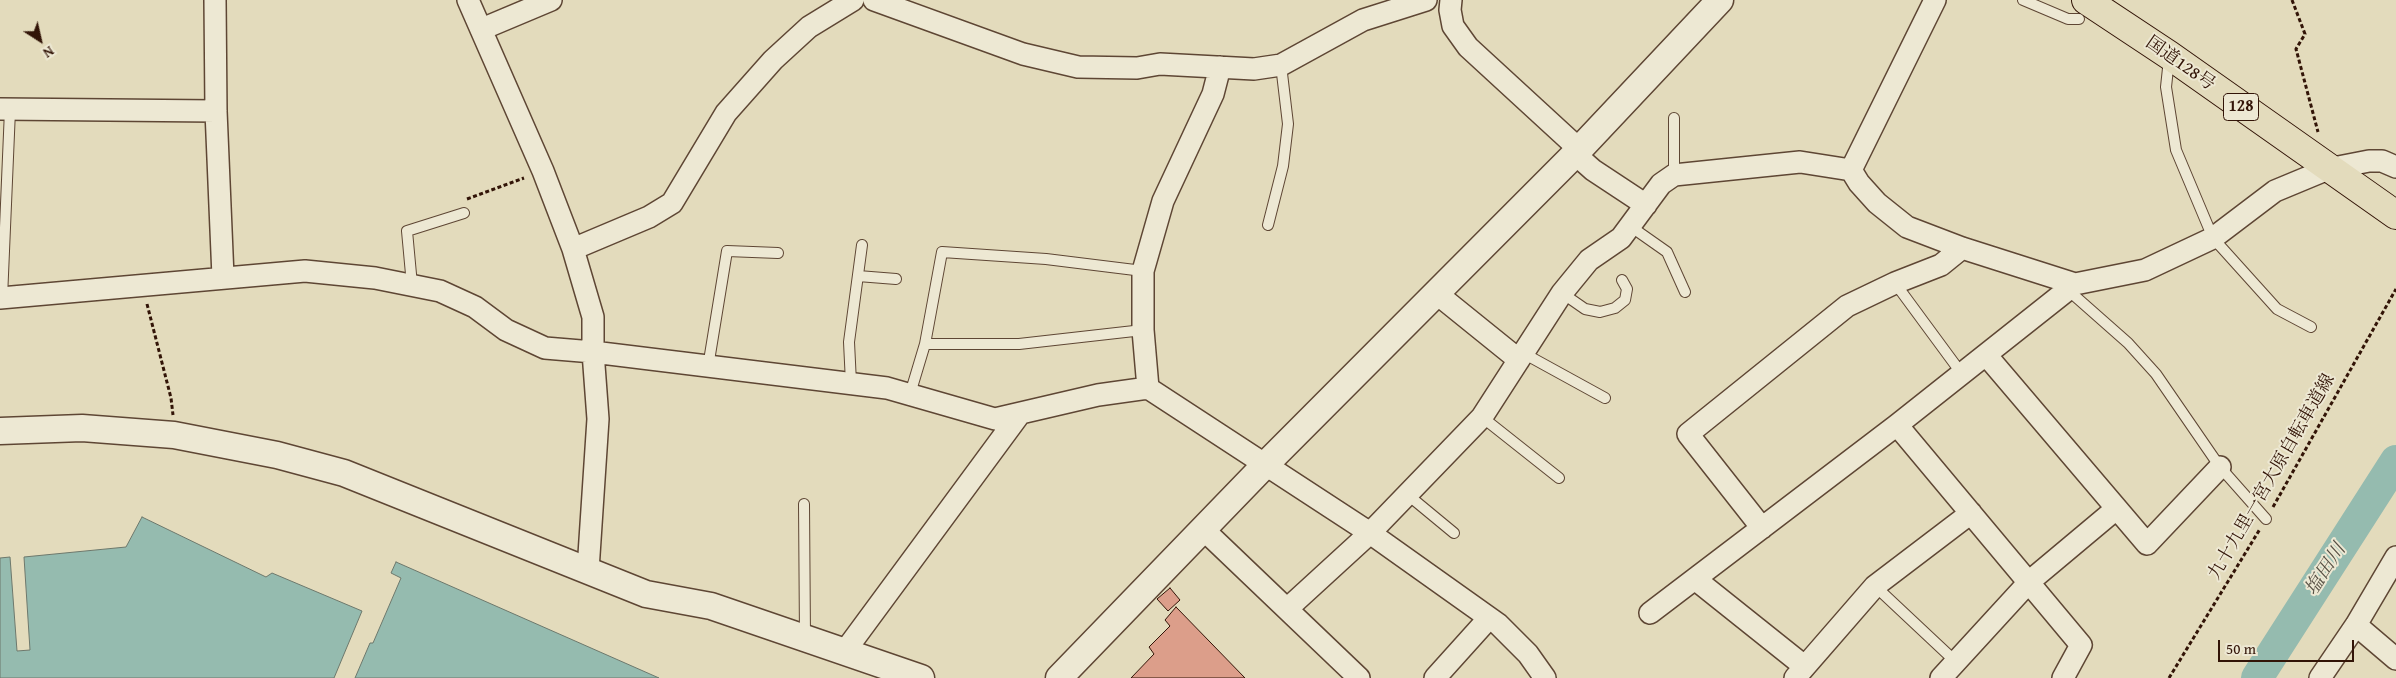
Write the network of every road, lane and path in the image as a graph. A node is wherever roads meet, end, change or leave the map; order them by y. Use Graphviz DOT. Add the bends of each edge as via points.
graph roads {
  1 [pos="214,0"];
  2 [pos="468,0"];
  3 [pos="551,0"];
  4 [pos="853,0"];
  5 [pos="874,0"];
  6 [pos="1426,0"];
  7 [pos="1451,0"];
  8 [pos="1720,0"];
  9 [pos="1935,0"];
  10 [pos="2022,0"];
  11 [pos="2292,0"];
  12 [pos="2095,10"];
  13 [pos="482,29"];
  14 [pos="2169,55"];
  15 [pos="1281,65"];
  16 [pos="1220,67"];
  17 [pos="5,110"];
  18 [pos="216,111"];
  19 [pos="1674,118"];
  20 [pos="1577,151"];
  21 [pos="2396,167"];
  22 [pos="2328,169"];
  23 [pos="1851,170"];
  24 [pos="543,171"];
  25 [pos="1674,175"];
  26 [pos="1646,206"];
  27 [pos="464,213"];
  28 [pos="2396,214"];
  29 [pos="1268,225"];
  30 [pos="1630,226"];
  31 [pos="2213,238"];
  32 [pos="862,245"];
  33 [pos="1962,248"];
  34 [pos="573,249"];
  35 [pos="778,253"];
  36 [pos="1143,271"];
  37 [pos="858,276"];
  38 [pos="222,277"];
  39 [pos="896,278"];
  40 [pos="1622,280"];
  41 [pos="1895,283"];
  42 [pos="412,285"];
  43 [pos="143,286"];
  44 [pos="2072,287"];
  45 [pos="2396,289"];
  46 [pos="1685,292"];
  47 [pos="1436,293"];
  48 [pos="1562,293"];
  49 [pos="1,298"];
  50 [pos="2311,327"];
  51 [pos="1143,330"];
  52 [pos="925,344"];
  53 [pos="592,352"];
  54 [pos="1521,356"];
  55 [pos="1987,356"];
  56 [pos="708,367"];
  57 [pos="1962,374"];
  58 [pos="851,383"];
  59 [pos="1148,388"];
  60 [pos="910,394"];
  61 [pos="1605,398"];
  62 [pos="1019,415"];
  63 [pos="1482,417"];
  64 [pos="1897,425"];
  65 [pos="0,431"];
  66 [pos="174,435"];
  67 [pos="1265,465"];
  68 [pos="2220,467"];
  69 [pos="1559,478"];
  70 [pos="1408,495"];
  71 [pos="804,504"];
  72 [pos="2116,509"];
  73 [pos="1971,513"];
  74 [pos="2266,519"];
  75 [pos="1762,528"];
  76 [pos="1202,529"];
  77 [pos="1370,533"];
  78 [pos="1454,533"];
  79 [pos="2396,557"];
  80 [pos="588,570"];
  81 [pos="1695,579"];
  82 [pos="2030,581"];
  83 [pos="1875,586"];
  84 [pos="1287,609"];
  85 [pos="1650,613"];
  86 [pos="1490,618"];
  87 [pos="2356,625"];
  88 [pos="805,638"];
  89 [pos="845,651"];
  90 [pos="2396,659"];
  91 [pos="1956,662"];
  92 [pos="1800,672"];
  93 [pos="921,678"];
  94 [pos="1059,678"];
  95 [pos="1359,678"];
  96 [pos="1435,678"];
  97 [pos="1545,678"];
  98 [pos="1941,678"];
  99 [pos="2062,678"];
  100 [pos="2169,678"];
  101 [pos="2320,678"];
  1 -- 18 [label="street"];
  2 -- 13 [label="street"];
  3 -- 13 [label="street"];
  4 -- 34 [label="street" via="809,27 773,60 726,113 672,203 649,217"];
  5 -- 16 [label="street" via="1023,54 1078,67 1137,68 1160,64"];
  6 -- 15 [label="street" via="1363,20"];
  7 -- 20 [label="street" via="1453,26 1468,47"];
  8 -- 20 [label="street"];
  9 -- 23 [label="street"];
  10 -- 12 [label="lane" via="2068,19"];
  11 -- 22 [label="path" via="2304,34 2296,49"];
  12 -- 14 [label="highway, 国道128号 / 128"];
  13 -- 24 [label="street"];
  14 -- 22 [label="highway, 国道128号 / 128"];
  14 -- 31 [label="lane" via="2166,87 2176,150"];
  15 -- 16 [label="street" via="1254,70"];
  15 -- 29 [label="lane" via="1288,124 1283,166"];
  16 -- 36 [label="street" via="1213,94 1162,201"];
  17 -- 18 [label="street"];
  17 -- 49 [label="lane"];
  18 -- 38 [label="street"];
  19 -- 25 [label="lane"];
  20 -- 26 [label="street" via="1594,170"];
  20 -- 47 [label="street"];
  21 -- 22 [label="street" via="2382,161 2369,161"];
  22 -- 28 [label="highway, 国道128号 / 128"];
  22 -- 31 [label="street" via="2275,191"];
  23 -- 25 [label="street" via="1800,162"];
  23 -- 33 [label="street" via="1877,203 1907,227"];
  24 -- 27 [label="path" via="465,200"];
  24 -- 34 [label="street"];
  25 -- 26 [label="street" via="1662,184"];
  26 -- 30 [label="street"];
  27 -- 42 [label="lane" via="407,231"];
  30 -- 46 [label="lane" via="1667,252"];
  30 -- 48 [label="street" via="1621,238 1589,260"];
  31 -- 44 [label="street" via="2145,270"];
  31 -- 50 [label="lane" via="2277,309"];
  32 -- 37 [label="lane"];
  33 -- 41 [label="street" via="1941,265"];
  33 -- 44 [label="street"];
  34 -- 53 [label="street" via="593,317"];
  35 -- 56 [label="lane" via="727,251"];
  36 -- 51 [label="street"];
  36 -- 52 [label="lane" via="1046,259 942,252"];
  37 -- 39 [label="lane"];
  37 -- 58 [label="lane" via="849,342"];
  38 -- 42 [label="street" via="305,271"];
  38 -- 43 [label="street"];
  40 -- 48 [label="lane" via="1627,289 1625,300 1615,308 1600,312 1585,309"];
  41 -- 57 [label="lane"];
  41 -- 75 [label="street" via="1847,306 1688,434"];
  42 -- 53 [label="street" via="440,291 475,307 506,330 545,348"];
  43 -- 49 [label="street"];
  43 -- 66 [label="path" via="171,398"];
  44 -- 55 [label="street"];
  44 -- 68 [label="lane" via="2156,374"];
  45 -- 74 [label="path, 九十九里一宮大原自転車道線"];
  47 -- 54 [label="street"];
  47 -- 67 [label="street"];
  48 -- 54 [label="street"];
  51 -- 52 [label="lane" via="1019,344"];
  51 -- 59 [label="street"];
  52 -- 60 [label="lane"];
  53 -- 56 [label="street"];
  53 -- 80 [label="street" via="598,419"];
  54 -- 61 [label="lane"];
  54 -- 63 [label="street"];
  55 -- 57 [label="street"];
  55 -- 72 [label="street"];
  56 -- 58 [label="street"];
  57 -- 64 [label="street"];
  58 -- 60 [label="street"];
  59 -- 62 [label="street" via="1098,395"];
  59 -- 67 [label="street"];
  60 -- 62 [label="street" via="995,419"];
  62 -- 89 [label="street"];
  63 -- 69 [label="lane"];
  63 -- 70 [label="street"];
  64 -- 73 [label="street"];
  64 -- 75 [label="street"];
  65 -- 66 [label="street" via="82,428"];
  66 -- 80 [label="street" via="277,455 344,473"];
  67 -- 76 [label="street"];
  67 -- 77 [label="street"];
  68 -- 72 [label="street" via="2147,544"];
  68 -- 74 [label="lane"];
  70 -- 77 [label="street"];
  70 -- 78 [label="lane"];
  71 -- 88 [label="lane"];
  72 -- 82 [label="street"];
  73 -- 82 [label="street"];
  73 -- 83 [label="street"];
  74 -- 100 [label="path, 九十九里一宮大原自転車道線"];
  75 -- 81 [label="street"];
  76 -- 84 [label="street"];
  76 -- 94 [label="street"];
  77 -- 84 [label="street"];
  77 -- 86 [label="street"];
  79 -- 87 [label="street"];
  80 -- 88 [label="street" via="646,594 711,606"];
  81 -- 85 [label="street"];
  81 -- 92 [label="street"];
  82 -- 91 [label="street"];
  82 -- 99 [label="street" via="2081,645"];
  83 -- 91 [label="lane"];
  83 -- 92 [label="street"];
  84 -- 95 [label="street"];
  86 -- 96 [label="street"];
  86 -- 97 [label="street" via="1528,654"];
  87 -- 90 [label="street"];
  87 -- 101 [label="street"];
  88 -- 89 [label="street"];
  89 -- 93 [label="street"];
  91 -- 98 [label="street"];
}
